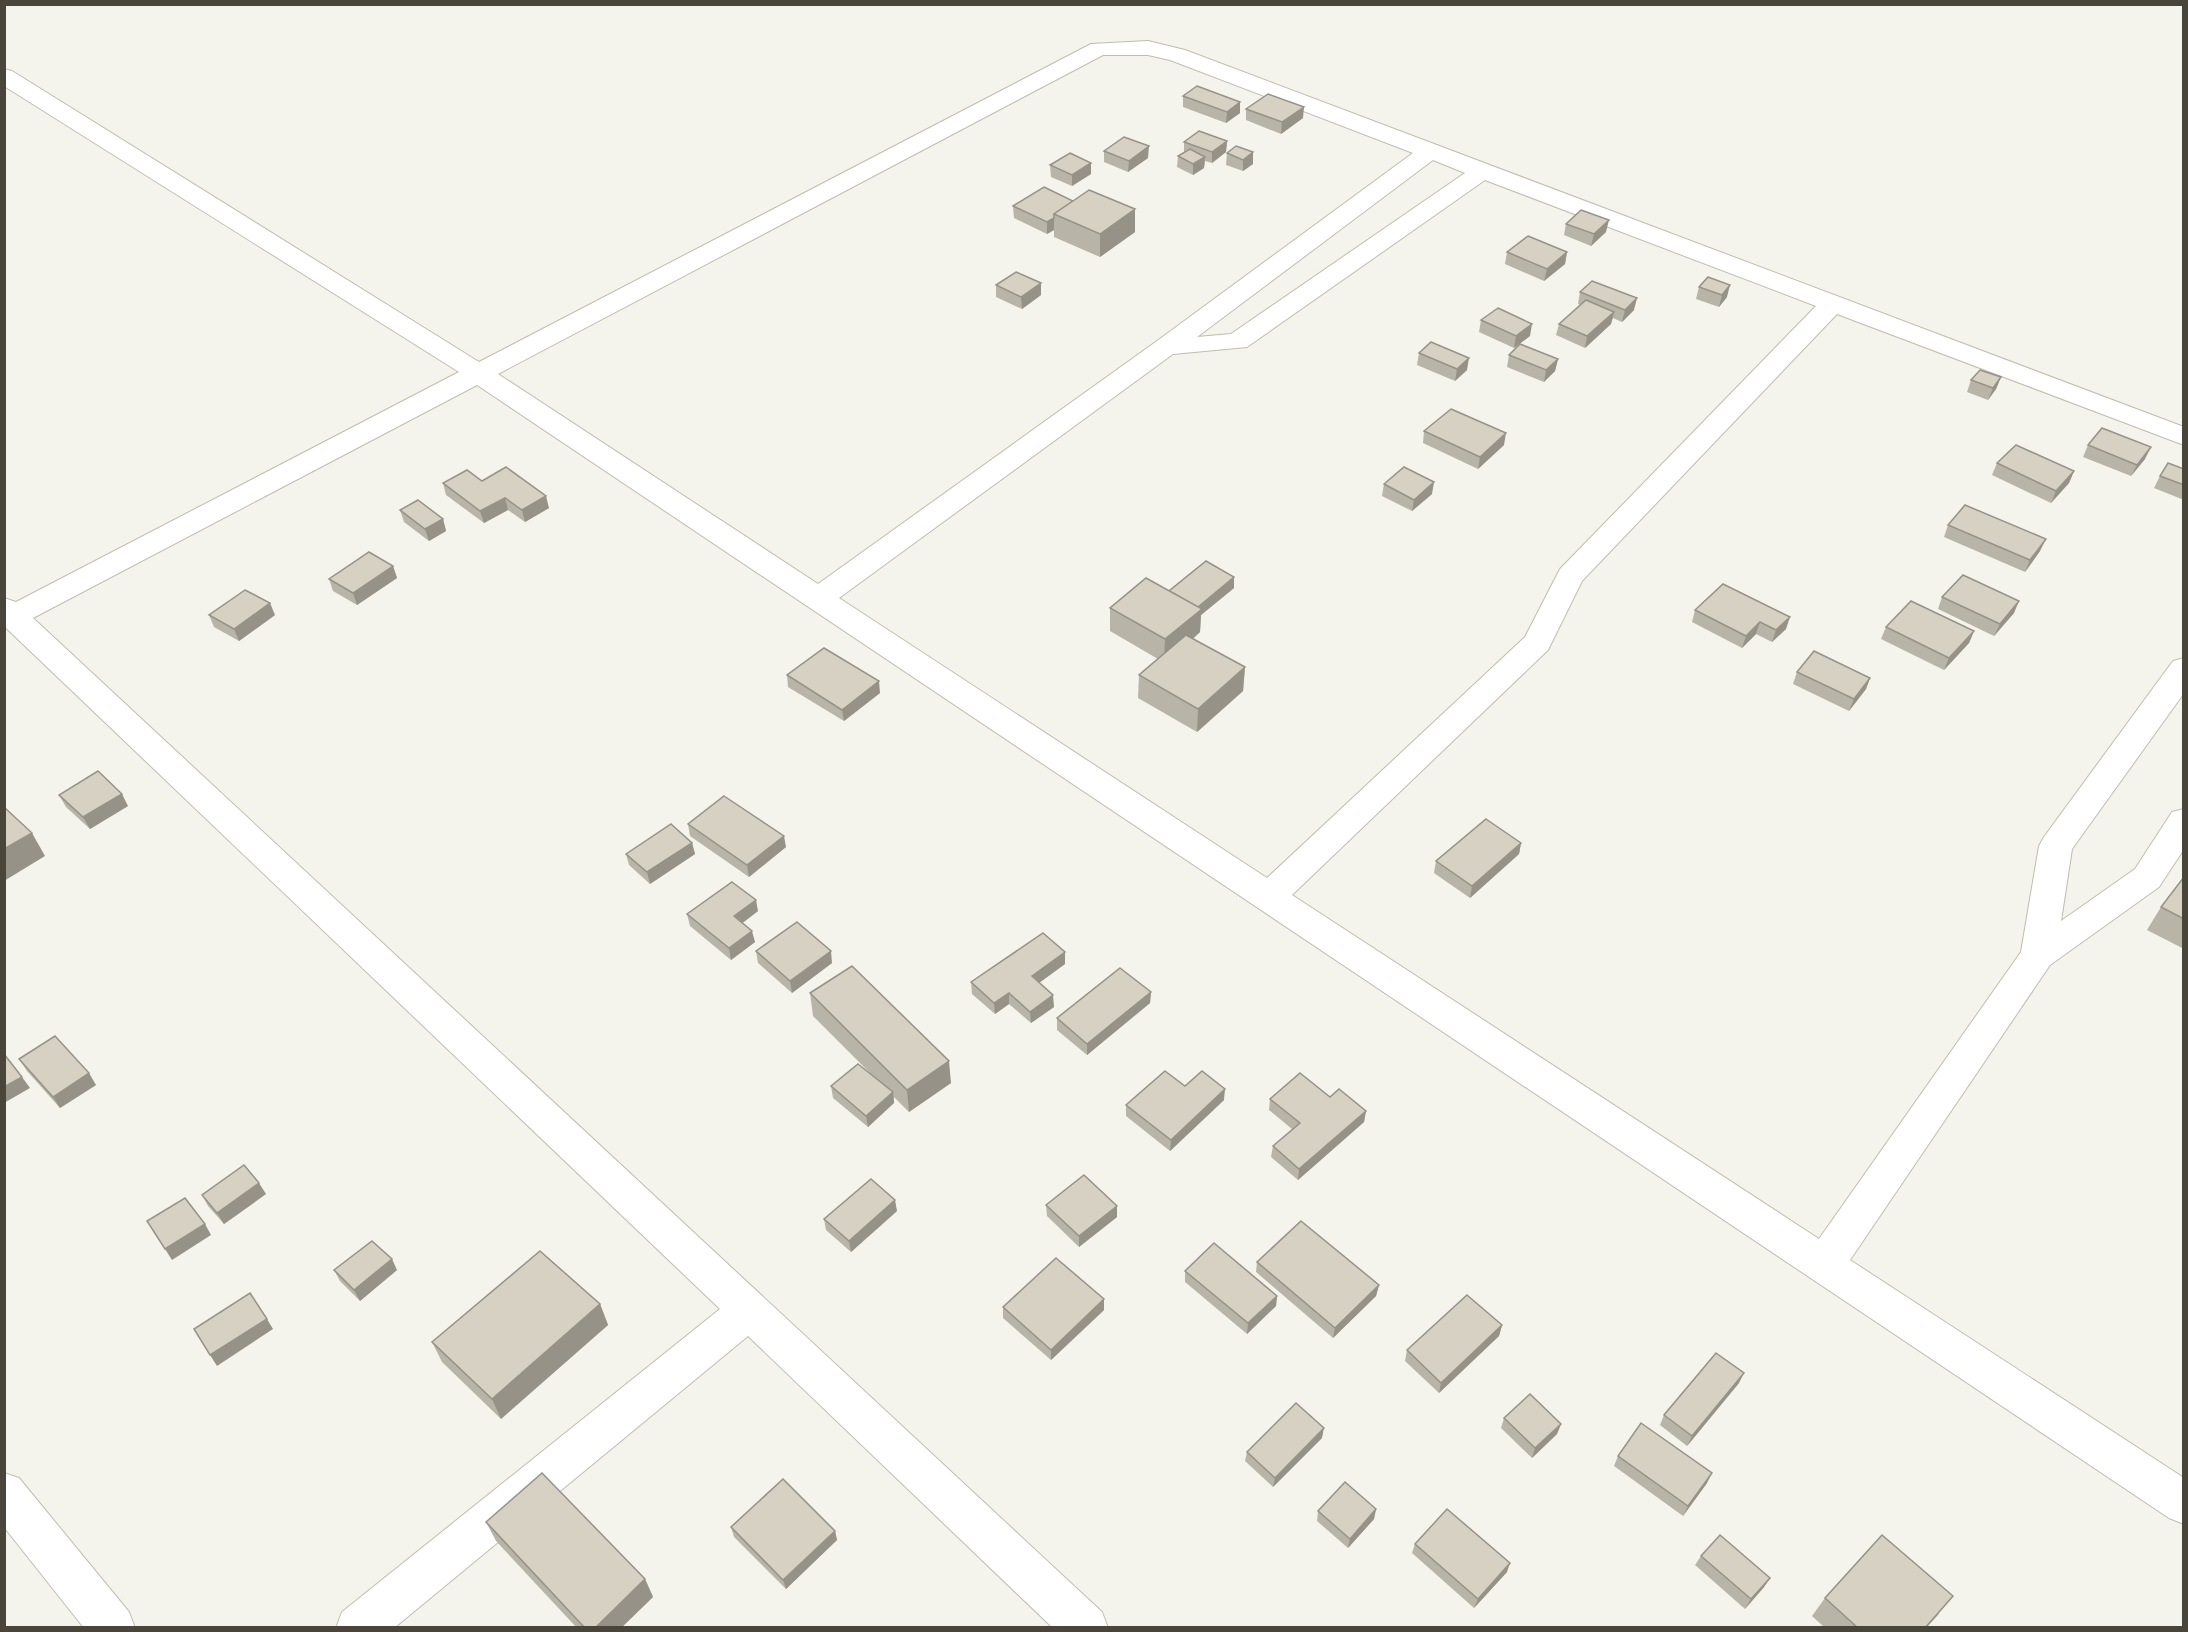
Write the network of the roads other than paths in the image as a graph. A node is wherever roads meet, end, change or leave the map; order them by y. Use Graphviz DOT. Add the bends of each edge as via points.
graph roads {
  1 [pos="4,76"];
  2 [pos="1430,151"];
  3 [pos="1483,171"];
  4 [pos="1833,304"];
  5 [pos="1166,347"];
  6 [pos="478,373"];
  7 [pos="2184,437"];
  8 [pos="818,598"];
  9 [pos="9,612"];
  10 [pos="2184,669"];
  11 [pos="2184,822"];
  12 [pos="1268,897"];
  13 [pos="2038,955"];
  14 [pos="1824,1265"];
  15 [pos="749,1310"];
  16 [pos="4,1493"];
  17 [pos="2184,1503"];
  18 [pos="114,1628"];
  19 [pos="358,1628"];
  20 [pos="1086,1628"];
  1 -- 6 [label="street"];
  2 -- 3 [label="street"];
  2 -- 5 [label="street"];
  2 -- 6 [label="street" via="1177,55 1148,48 1099,49"];
  3 -- 4 [label="street"];
  3 -- 5 [label="street" via="1238,341"];
  4 -- 7 [label="street"];
  4 -- 12 [label="street" via="1570,576 1537,643"];
  5 -- 8 [label="street"];
  6 -- 8 [label="street"];
  6 -- 9 [label="street"];
  8 -- 12 [label="street"];
  9 -- 15 [label="street"];
  10 -- 13 [label="street" via="2056,846"];
  11 -- 13 [label="street" via="2147,878"];
  12 -- 14 [label="street"];
  13 -- 14 [label="street"];
  14 -- 17 [label="street"];
  15 -- 19 [label="street"];
  15 -- 20 [label="street"];
  16 -- 18 [label="street"];
}
